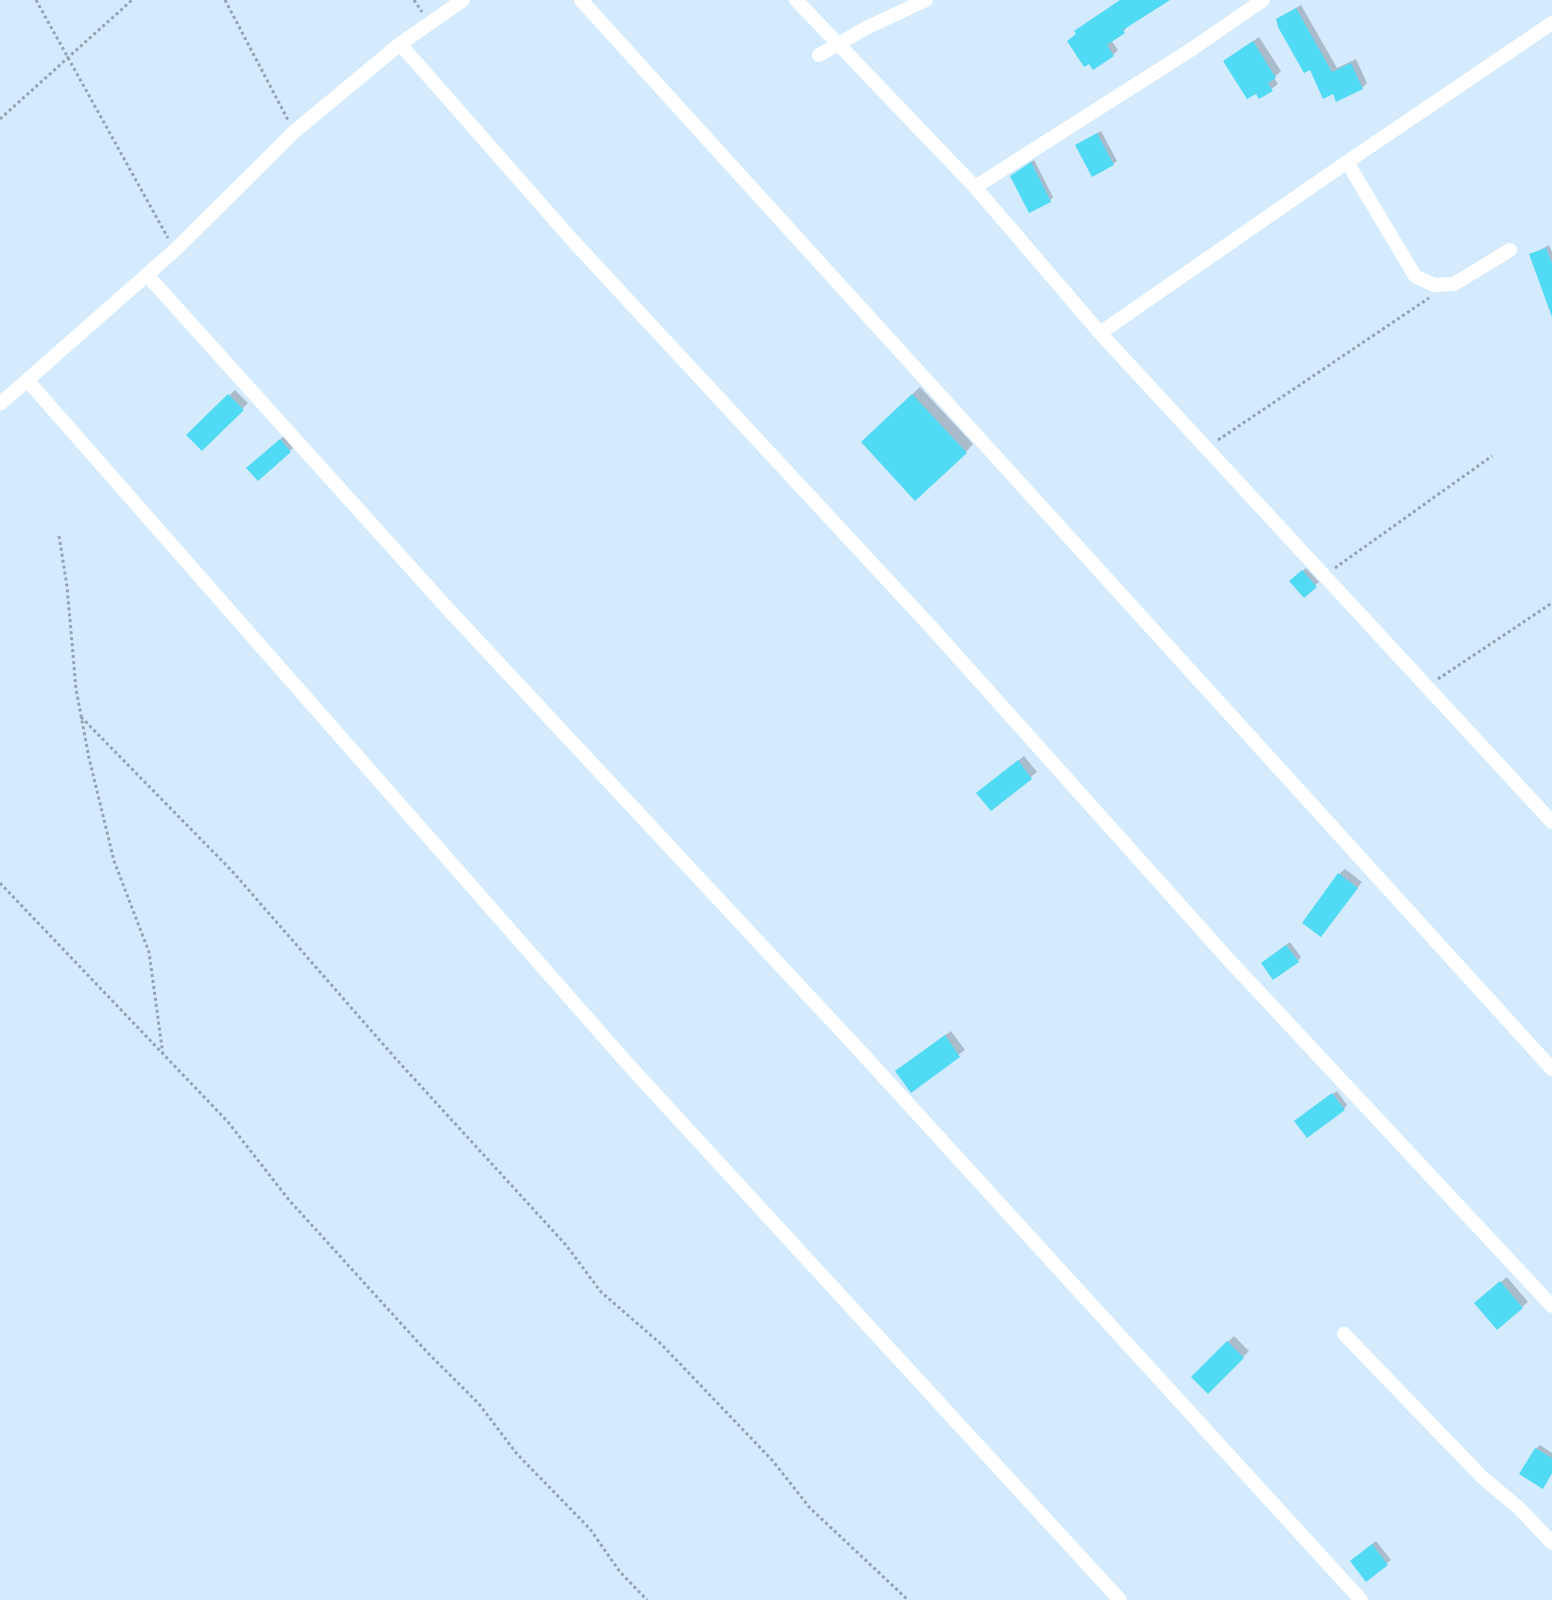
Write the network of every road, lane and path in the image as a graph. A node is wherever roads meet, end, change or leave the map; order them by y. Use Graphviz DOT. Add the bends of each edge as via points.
graph roads {
  1 [pos="36,0"];
  2 [pos="132,0"];
  3 [pos="225,0"];
  4 [pos="463,0"];
  5 [pos="581,0"];
  6 [pos="796,0"];
  7 [pos="926,0"];
  8 [pos="1263,0"];
  9 [pos="1552,23"];
  10 [pos="837,43"];
  11 [pos="400,44"];
  12 [pos="819,55"];
  13 [pos="67,57"];
  14 [pos="0,119"];
  15 [pos="294,132"];
  16 [pos="1347,162"];
  17 [pos="975,187"];
  18 [pos="175,250"];
  19 [pos="1510,250"];
  20 [pos="147,275"];
  21 [pos="1454,284"];
  22 [pos="1100,333"];
  23 [pos="27,380"];
  24 [pos="0,404"];
  25 [pos="1206,448"];
  26 [pos="1491,456"];
  27 [pos="59,536"];
  28 [pos="1324,576"];
  29 [pos="1552,603"];
  30 [pos="1426,686"];
  31 [pos="81,717"];
  32 [pos="1552,822"];
  33 [pos="0,883"];
  34 [pos="163,1057"];
  35 [pos="1552,1069"];
  36 [pos="1552,1306"];
  37 [pos="1344,1334"];
  38 [pos="1552,1543"];
  39 [pos="647,1600"];
  40 [pos="908,1600"];
  41 [pos="1120,1600"];
  42 [pos="1361,1600"];
  1 -- 13 [label="path"];
  2 -- 13 [label="path"];
  3 -- 15 [label="path"];
  4 -- 11 [label="street"];
  5 -- 35 [label="street"];
  6 -- 10 [label="street"];
  7 -- 10 [label="street"];
  8 -- 17 [label="street"];
  9 -- 16 [label="street"];
  10 -- 12 [label="street"];
  10 -- 17 [label="street"];
  11 -- 15 [label="street"];
  11 -- 36 [label="street" via="574,242 939,636 1228,960"];
  13 -- 14 [label="path"];
  13 -- 18 [label="path"];
  15 -- 18 [label="street"];
  16 -- 21 [label="street" via="1415,276 1434,285"];
  16 -- 22 [label="street"];
  17 -- 22 [label="street"];
  18 -- 20 [label="street"];
  19 -- 21 [label="street"];
  20 -- 23 [label="street"];
  20 -- 42 [label="street" via="448,609 876,1069"];
  21 -- 25 [label="path"];
  22 -- 25 [label="street"];
  23 -- 24 [label="street"];
  23 -- 41 [label="street" via="626,1062"];
  25 -- 28 [label="street"];
  26 -- 28 [label="path"];
  27 -- 31 [label="path"];
  28 -- 30 [label="street"];
  29 -- 30 [label="path"];
  30 -- 32 [label="street"];
  31 -- 34 [label="path" via="114,861 148,952"];
  31 -- 40 [label="path" via="232,871 566,1245 601,1292 662,1344 772,1460 810,1508"];
  33 -- 34 [label="path"];
  34 -- 39 [label="path" via="228,1122 289,1200 479,1404 517,1454 590,1529 620,1572"];
  37 -- 38 [label="street" via="1482,1477"];
}
